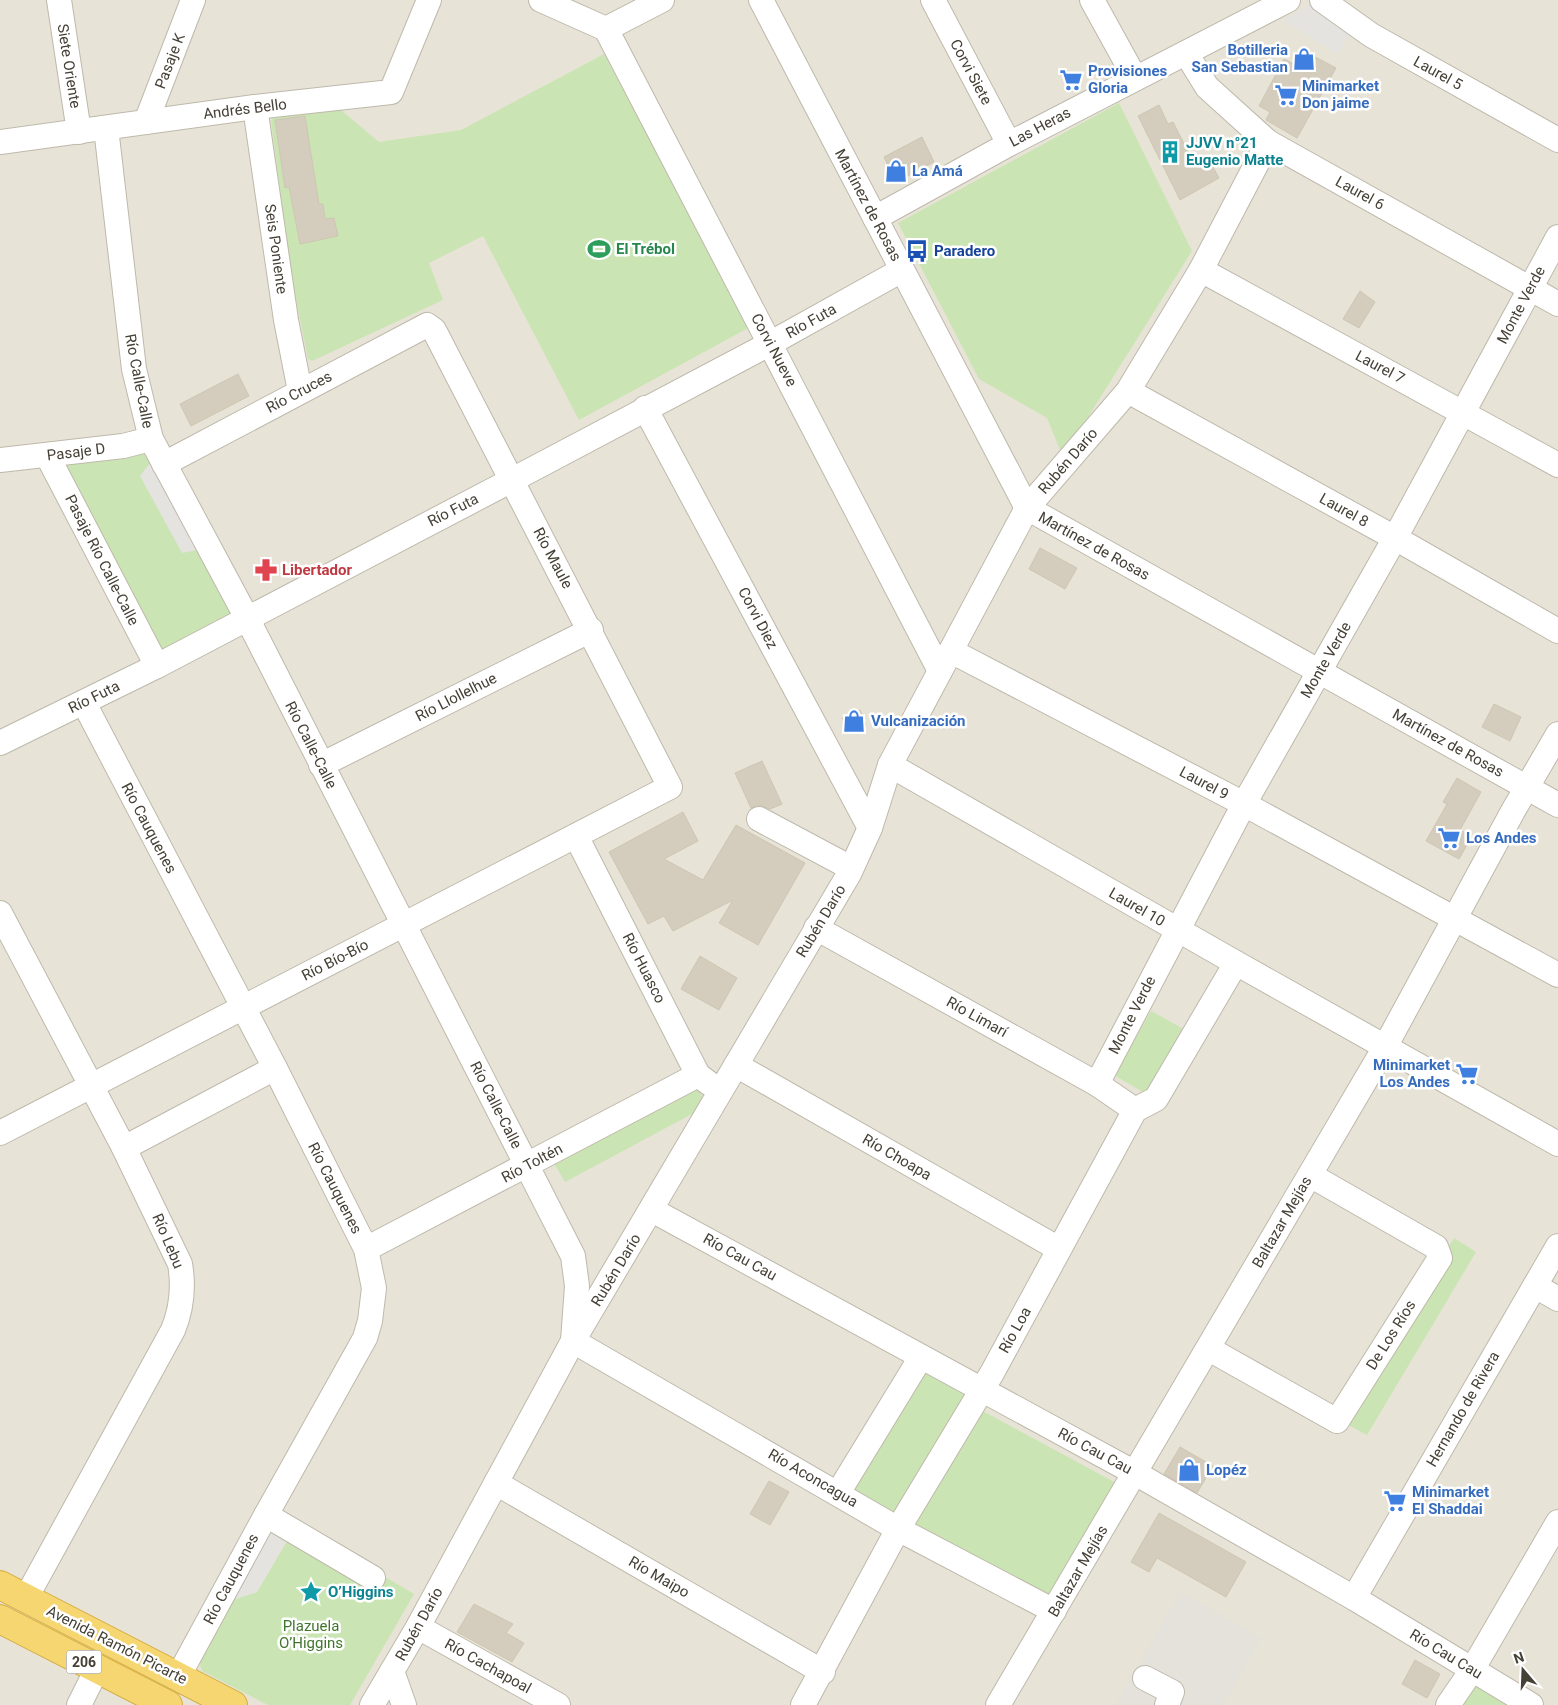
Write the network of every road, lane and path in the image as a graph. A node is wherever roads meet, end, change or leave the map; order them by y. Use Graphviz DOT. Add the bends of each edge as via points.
graph roads {
  1 [pos="59,0"];
  2 [pos="193,0"];
  3 [pos="429,0"];
  4 [pos="540,0"];
  5 [pos="662,0"];
  6 [pos="761,0"];
  7 [pos="933,0"];
  8 [pos="1092,0"];
  9 [pos="1288,0"];
  10 [pos="1322,0"];
  11 [pos="1261,6"];
  12 [pos="606,29"];
  13 [pos="1186,53"];
  14 [pos="1135,78"];
  15 [pos="255,107"];
  16 [pos="146,122"];
  17 [pos="106,128"];
  18 [pos="79,132"];
  19 [pos="1558,140"];
  20 [pos="0,142"];
  21 [pos="1268,142"];
  22 [pos="1009,144"];
  23 [pos="875,218"];
  24 [pos="1558,237"];
  25 [pos="902,270"];
  26 [pos="1201,270"];
  27 [pos="1530,288"];
  28 [pos="1558,304"];
  29 [pos="434,330"];
  30 [pos="771,343"];
  31 [pos="300,391"];
  32 [pos="1128,391"];
  33 [pos="645,408"];
  34 [pos="1464,412"];
  35 [pos="151,439"];
  36 [pos="48,455"];
  37 [pos="0,460"];
  38 [pos="164,464"];
  39 [pos="1558,464"];
  40 [pos="512,480"];
  41 [pos="1027,508"];
  42 [pos="1395,538"];
  43 [pos="247,618"];
  44 [pos="591,630"];
  45 [pos="1558,631"];
  46 [pos="951,651"];
  47 [pos="157,666"];
  48 [pos="940,672"];
  49 [pos="1320,672"];
  50 [pos="84,703"];
  51 [pos="1558,734"];
  52 [pos="1,738"];
  53 [pos="321,765"];
  54 [pos="890,765"];
  55 [pos="670,787"];
  56 [pos="1527,788"];
  57 [pos="1244,804"];
  58 [pos="1558,805"];
  59 [pos="759,819"];
  60 [pos="870,828"];
  61 [pos="576,836"];
  62 [pos="851,868"];
  63 [pos="0,913"];
  64 [pos="1456,918"];
  65 [pos="403,925"];
  66 [pos="816,928"];
  67 [pos="1176,930"];
  68 [pos="1236,963"];
  69 [pos="1558,975"];
  70 [pos="243,1008"];
  71 [pos="1385,1047"];
  72 [pos="736,1065"];
  73 [pos="275,1068"];
  74 [pos="698,1075"];
  75 [pos="1097,1084"];
  76 [pos="91,1086"];
  77 [pos="721,1093"];
  78 [pos="1135,1110"];
  79 [pos="0,1133"];
  80 [pos="1558,1144"];
  81 [pos="124,1148"];
  82 [pos="527,1166"];
  83 [pos="1310,1175"];
  84 [pos="652,1210"];
  85 [pos="1558,1246"];
  86 [pos="366,1249"];
  87 [pos="1059,1249"];
  88 [pos="1535,1286"];
  89 [pos="1558,1299"];
  90 [pos="573,1342"];
  91 [pos="1209,1349"];
  92 [pos="921,1357"];
  93 [pos="981,1390"];
  94 [pos="1135,1473"];
  95 [pos="496,1483"];
  96 [pos="838,1493"];
  97 [pos="266,1514"];
  98 [pos="1558,1522"];
  99 [pos="898,1528"];
  100 [pos="373,1578"];
  101 [pos="0,1585"];
  102 [pos="26,1598"];
  103 [pos="1354,1598"];
  104 [pos="1054,1611"];
  105 [pos="0,1619"];
  106 [pos="418,1627"];
  107 [pos="97,1669"];
  108 [pos="1472,1670"];
  109 [pos="392,1671"];
  110 [pos="823,1672"];
  111 [pos="178,1677"];
  112 [pos="1146,1678"];
  113 [pos="79,1705"];
  114 [pos="168,1705"];
  115 [pos="233,1705"];
  116 [pos="372,1705"];
  117 [pos="404,1705"];
  118 [pos="558,1705"];
  119 [pos="803,1705"];
  120 [pos="998,1705"];
  121 [pos="1167,1705"];
  122 [pos="1448,1705"];
  123 [pos="1531,1705"];
  1 -- 18 [label="street, Siete Oriente"];
  2 -- 16 [label="street, Pasaje K"];
  3 -- 15 [label="street, Andrés Bello" via="391,92"];
  4 -- 12 [label="street"];
  5 -- 12 [label="street"];
  6 -- 23 [label="street, Martínez de Rosas"];
  7 -- 22 [label="street, Corvi Siete"];
  8 -- 14 [label="street"];
  9 -- 11 [label="street, Las Heras"];
  10 -- 19 [label="street, Laurel 5" via="1371,35"];
  11 -- 13 [label="street, Las Heras"];
  12 -- 30 [label="street, Corvi Nueve"];
  13 -- 14 [label="street, Las Heras"];
  13 -- 21 [label="street, Laurel 6" via="1207,87"];
  14 -- 22 [label="street, Las Heras"];
  15 -- 16 [label="street, Andrés Bello"];
  15 -- 31 [label="street, Seis Poniente" via="286,320"];
  16 -- 17 [label="street, Andrés Bello"];
  17 -- 18 [label="street, Andrés Bello"];
  17 -- 35 [label="street, Río Calle-Calle" via="134,369"];
  18 -- 20 [label="street, Andrés Bello"];
  21 -- 26 [label="street, Rubén Darío"];
  21 -- 27 [label="street, Laurel 6"];
  22 -- 23 [label="street, Las Heras"];
  23 -- 25 [label="street, Martínez de Rosas"];
  24 -- 27 [label="street, Monte Verde"];
  25 -- 30 [label="street, Río Futa"];
  25 -- 41 [label="street, Martínez de Rosas"];
  26 -- 32 [label="street, Rubén Darío"];
  26 -- 34 [label="street, Laurel 7"];
  27 -- 28 [label="street, Laurel 6"];
  27 -- 34 [label="street, Monte Verde"];
  29 -- 31 [label="street, Río Cruces" via="428,325"];
  29 -- 40 [label="street, Río Maule"];
  30 -- 33 [label="street, Río Futa"];
  30 -- 48 [label="street, Corvi Nueve"];
  31 -- 38 [label="street, Río Cruces"];
  32 -- 41 [label="street, Rubén Darío"];
  32 -- 42 [label="street, Laurel 8"];
  33 -- 40 [label="street, Río Futa"];
  33 -- 60 [label="street, Corvi Diez"];
  34 -- 39 [label="street, Laurel 7"];
  34 -- 42 [label="street, Monte Verde"];
  35 -- 36 [label="street, Pasaje D" via="123,446"];
  35 -- 38 [label="street, Río Calle-Calle"];
  36 -- 37 [label="street, Pasaje D"];
  36 -- 47 [label="street, Pasaje Río Calle-Calle"];
  38 -- 43 [label="street, Río Calle-Calle"];
  40 -- 43 [label="street, Río Futa"];
  40 -- 44 [label="street, Río Maule"];
  41 -- 46 [label="street, Rubén Darío"];
  41 -- 49 [label="street, Martínez de Rosas"];
  42 -- 45 [label="street, Laurel 8"];
  42 -- 49 [label="street, Monte Verde"];
  43 -- 47 [label="street, Río Futa"];
  43 -- 53 [label="street, Río Calle-Calle"];
  44 -- 53 [label="street, Río Llollelhue"];
  44 -- 55 [label="street, Río Maule"];
  46 -- 48 [label="street, Rubén Darío"];
  46 -- 57 [label="street, Laurel 9"];
  47 -- 50 [label="street, Río Futa"];
  48 -- 54 [label="street, Rubén Darío"];
  49 -- 56 [label="street, Martínez de Rosas"];
  49 -- 57 [label="street, Monte Verde"];
  50 -- 52 [label="street, Río Futa"];
  50 -- 70 [label="street, Río Cauquenes"];
  51 -- 56 [label="street, Baltazar Mejías"];
  53 -- 65 [label="street, Río Calle-Calle"];
  54 -- 60 [label="street, Rubén Darío"];
  54 -- 67 [label="street, Laurel 10"];
  55 -- 61 [label="street, Río Bío-Bío"];
  56 -- 58 [label="street, Martínez de Rosas"];
  56 -- 64 [label="street, Baltazar Mejías"];
  57 -- 64 [label="street, Laurel 9"];
  57 -- 67 [label="street, Monte Verde"];
  59 -- 62 [label="street"];
  60 -- 62 [label="street, Rubén Darío"];
  61 -- 65 [label="street, Río Bío-Bío"];
  61 -- 74 [label="street, Río Huasco"];
  62 -- 66 [label="street, Rubén Darío"];
  63 -- 76 [label="street, Río Lebu"];
  64 -- 69 [label="street, Laurel 9"];
  64 -- 71 [label="street, Baltazar Mejías"];
  65 -- 70 [label="street, Río Bío-Bío"];
  65 -- 82 [label="street, Río Calle-Calle"];
  66 -- 72 [label="street, Rubén Darío"];
  66 -- 75 [label="street, Río Limarí"];
  67 -- 68 [label="street, Laurel 10"];
  67 -- 75 [label="street, Monte Verde"];
  68 -- 71 [label="street, Laurel 10"];
  68 -- 78 [label="street" via="1156,1099"];
  70 -- 73 [label="street, Río Cauquenes"];
  70 -- 76 [label="street, Río Bío-Bío"];
  71 -- 80 [label="street, Laurel 10"];
  71 -- 83 [label="street, Baltazar Mejías"];
  72 -- 77 [label="street, Rubén Darío"];
  72 -- 87 [label="street, Río Choapa"];
  73 -- 81 [label="street"];
  73 -- 86 [label="street, Río Cauquenes"];
  74 -- 77 [label="street, Río Huasco"];
  74 -- 82 [label="street, Río Toltén"];
  75 -- 78 [label="street, Río Limarí"];
  76 -- 79 [label="street, Río Bío-Bío"];
  76 -- 81 [label="street, Río Lebu"];
  77 -- 84 [label="street, Rubén Darío"];
  78 -- 87 [label="street, Río Loa"];
  81 -- 102 [label="street, Río Lebu" via="180,1264 181,1305 173,1330"];
  82 -- 86 [label="street, Río Toltén"];
  82 -- 90 [label="street, Río Calle-Calle" via="573,1256 577,1286"];
  83 -- 91 [label="street, Baltazar Mejías"];
  83 -- 91 [label="street, De Los Ríos" via="1436,1247 1440,1258 1337,1421"];
  84 -- 90 [label="street, Rubén Darío"];
  84 -- 92 [label="street, Río Cau Cau"];
  85 -- 88 [label="street, Hernando de Rivera"];
  86 -- 97 [label="street, Río Cauquenes" via="374,1288 365,1338"];
  87 -- 93 [label="street, Río Loa"];
  88 -- 89 [label="street"];
  88 -- 103 [label="street, Hernando de Rivera"];
  90 -- 95 [label="street, Rubén Darío"];
  90 -- 96 [label="street, Río Aconcagua"];
  91 -- 94 [label="street, Baltazar Mejías"];
  92 -- 93 [label="street, Río Cau Cau"];
  92 -- 96 [label="street"];
  93 -- 94 [label="street, Río Cau Cau"];
  93 -- 99 [label="street, Río Loa"];
  94 -- 103 [label="street, Río Cau Cau"];
  94 -- 104 [label="street, Baltazar Mejías"];
  95 -- 106 [label="street, Rubén Darío"];
  95 -- 110 [label="street, Río Maipo"];
  96 -- 99 [label="street, Río Aconcagua"];
  97 -- 100 [label="street"];
  97 -- 111 [label="street, Río Cauquenes"];
  98 -- 108 [label="street"];
  99 -- 104 [label="street, Río Aconcagua"];
  99 -- 110 [label="street, Río Loa"];
  101 -- 102 [label="highway, Avenida Ramón Picarte / 206"];
  102 -- 111 [label="highway, Avenida Ramón Picarte / 206"];
  103 -- 108 [label="street, Río Cau Cau"];
  104 -- 120 [label="street, Baltazar Mejías"];
  105 -- 107 [label="highway, Avenida Ramón Picarte / 206"];
  106 -- 109 [label="street, Rubén Darío"];
  106 -- 118 [label="street, Río Cachapoal"];
  107 -- 113 [label="street"];
  107 -- 114 [label="highway, Avenida Ramón Picarte / 206"];
  108 -- 122 [label="street"];
  108 -- 123 [label="street, Río Cau Cau"];
  109 -- 116 [label="street, Rubén Darío"];
  109 -- 117 [label="street"];
  110 -- 119 [label="street, Río Loa"];
  111 -- 115 [label="highway, Avenida Ramón Picarte / 206"];
  112 -- 121 [label="street" via="1172,1692"];
}
